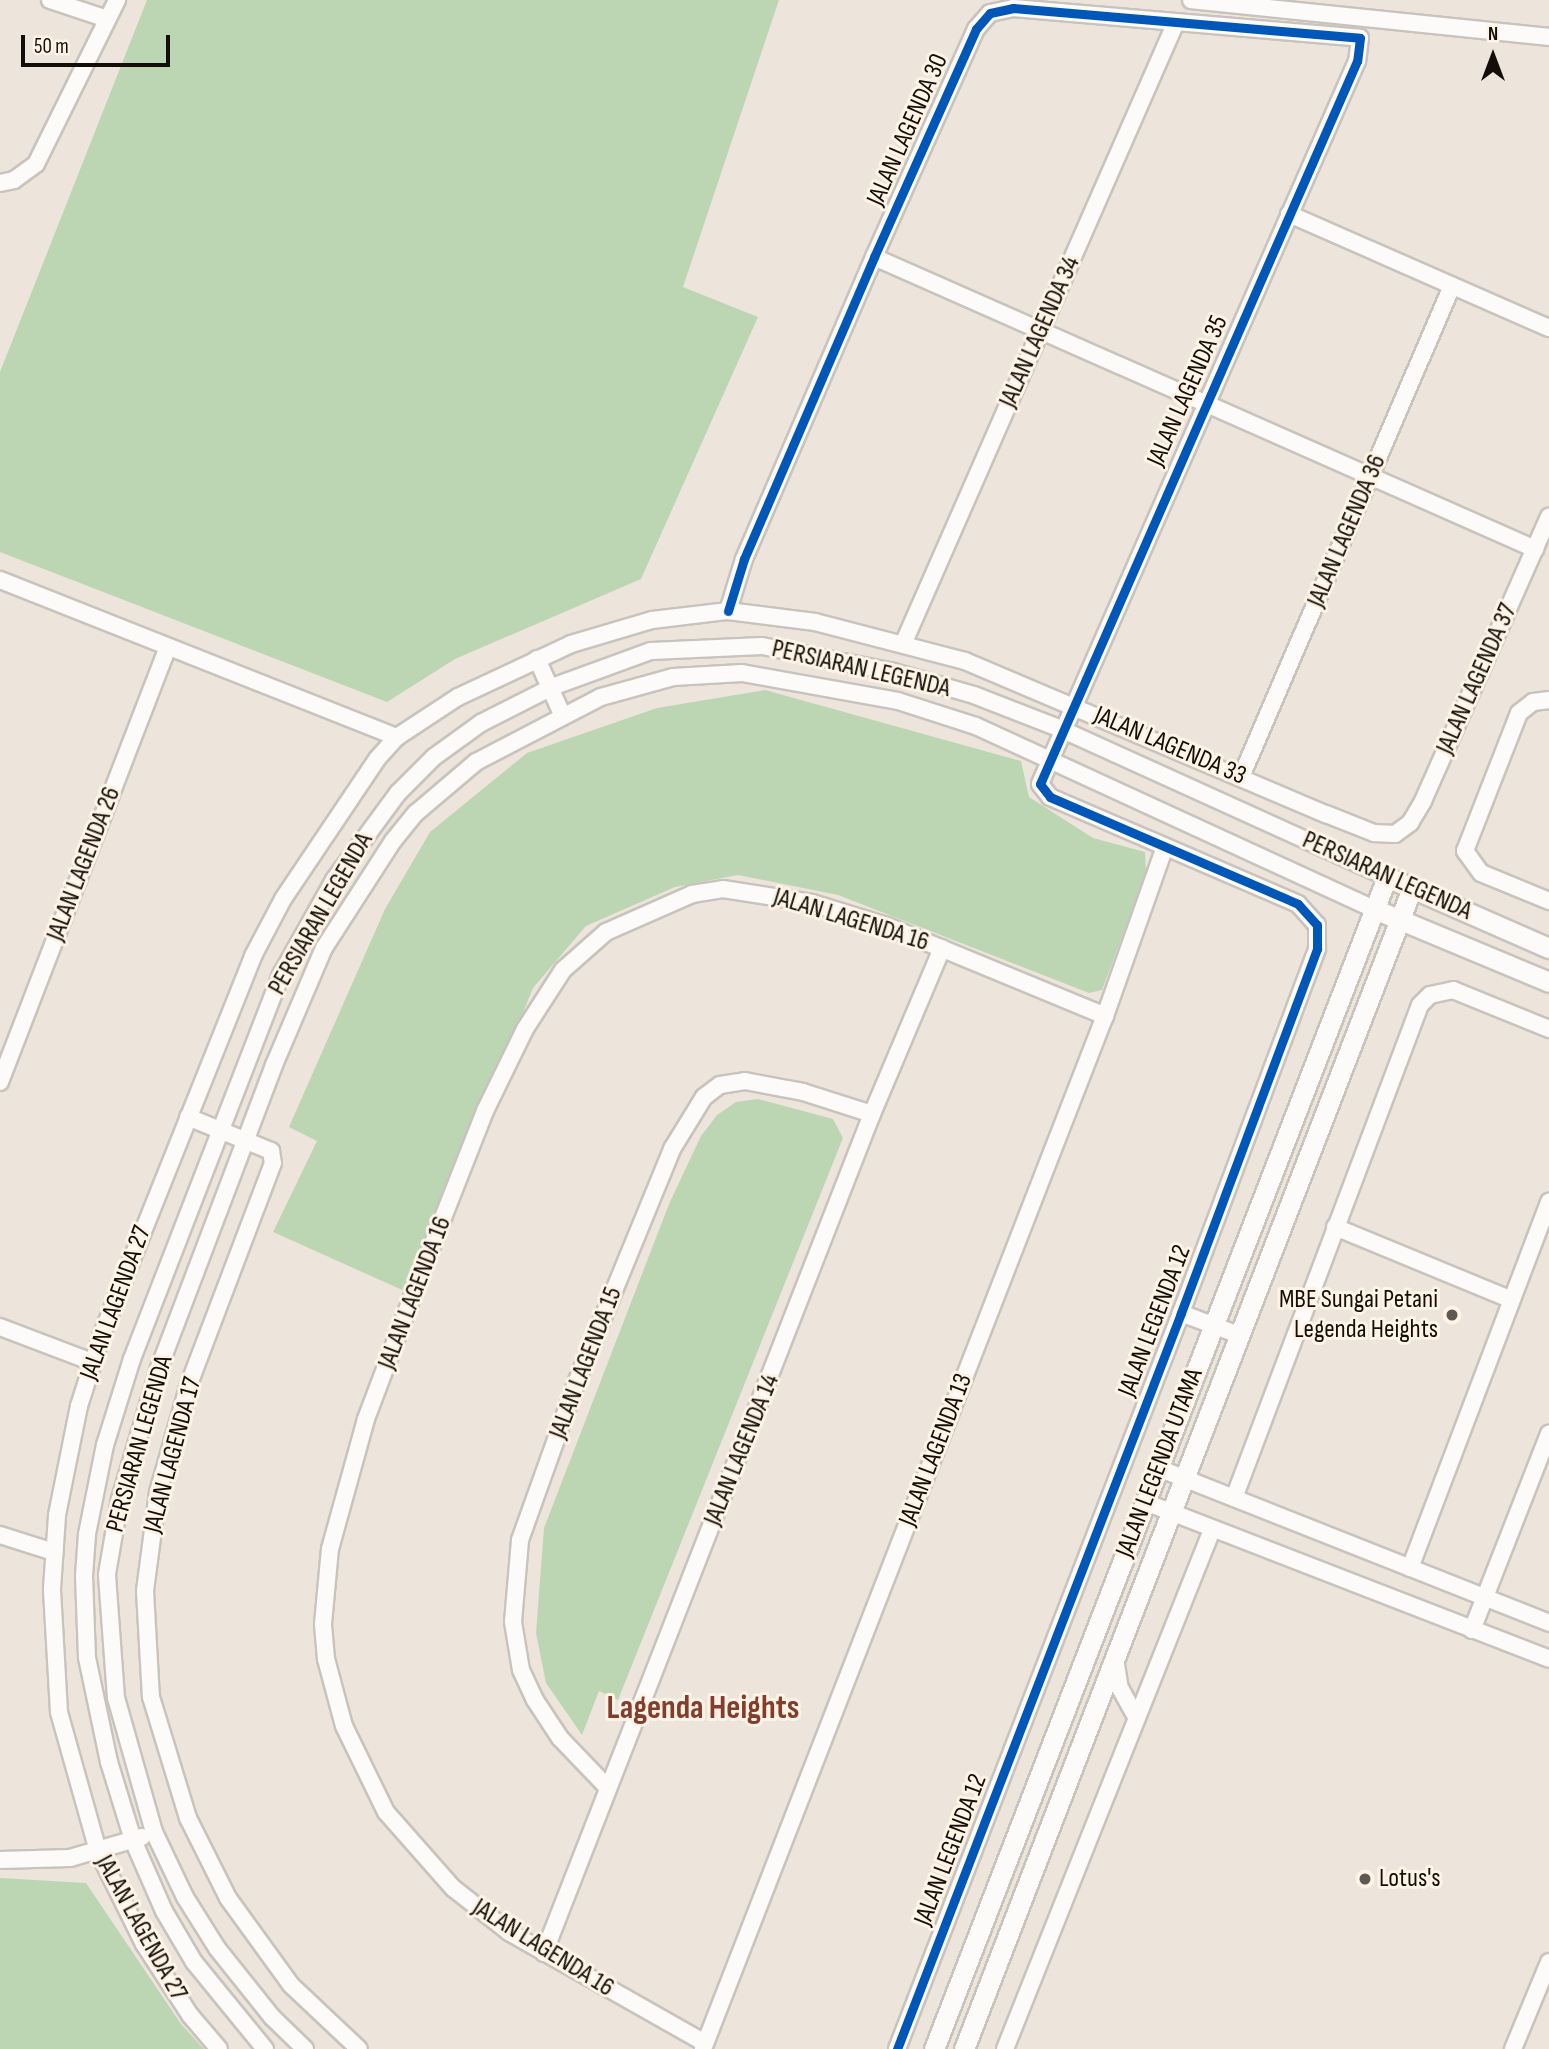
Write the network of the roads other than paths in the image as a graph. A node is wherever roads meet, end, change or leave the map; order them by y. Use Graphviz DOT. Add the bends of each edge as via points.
graph roads {
  1 [pos="50,0"];
  2 [pos="117,0"];
  3 [pos="1191,0"];
  4 [pos="107,19"];
  5 [pos="1177,22"];
  6 [pos="1549,37"];
  7 [pos="1360,38"];
  8 [pos="0,183"];
  9 [pos="1289,214"];
  10 [pos="874,257"];
  11 [pos="1452,286"];
  12 [pos="1549,328"];
  13 [pos="1041,330"];
  14 [pos="1205,404"];
  15 [pos="1371,476"];
  16 [pos="1549,517"];
  17 [pos="1535,549"];
  18 [pos="0,580"];
  19 [pos="728,611"];
  20 [pos="904,642"];
  21 [pos="168,647"];
  22 [pos="537,659"];
  23 [pos="552,687"];
  24 [pos="1549,700"];
  25 [pos="1073,704"];
  26 [pos="562,714"];
  27 [pos="1061,729"];
  28 [pos="397,737"];
  29 [pos="1048,759"];
  30 [pos="1241,777"];
  31 [pos="1395,834"];
  32 [pos="1164,849"];
  33 [pos="1387,877"];
  34 [pos="1412,888"];
  35 [pos="1549,901"];
  36 [pos="1374,909"];
  37 [pos="1400,919"];
  38 [pos="942,948"];
  39 [pos="1549,948"];
  40 [pos="1549,982"];
  41 [pos="1105,1016"];
  42 [pos="1549,1029"];
  43 [pos="0,1082"];
  44 [pos="872,1114"];
  45 [pos="188,1116"];
  46 [pos="220,1129"];
  47 [pos="246,1139"];
  48 [pos="1549,1202"];
  49 [pos="1335,1227"];
  50 [pos="1512,1300"];
  51 [pos="1181,1313"];
  52 [pos="1213,1325"];
  53 [pos="0,1327"];
  54 [pos="1239,1335"];
  55 [pos="92,1362"];
  56 [pos="1549,1434"];
  57 [pos="1158,1468"];
  58 [pos="1184,1478"];
  59 [pos="1234,1498"];
  60 [pos="1145,1502"];
  61 [pos="1170,1513"];
  62 [pos="1212,1530"];
  63 [pos="0,1535"];
  64 [pos="54,1552"];
  65 [pos="1410,1568"];
  66 [pos="1485,1598"];
  67 [pos="1549,1623"];
  68 [pos="1472,1630"];
  69 [pos="1115,1656"];
  70 [pos="1549,1659"];
  71 [pos="1135,1715"];
  72 [pos="608,1788"];
  73 [pos="154,1832"];
  74 [pos="133,1840"];
  75 [pos="98,1852"];
  76 [pos="0,1860"];
  77 [pos="544,1953"];
  78 [pos="1549,1962"];
  79 [pos="704,2046"];
  80 [pos="219,2049"];
  81 [pos="265,2049"];
  82 [pos="306,2049"];
  83 [pos="359,2049"];
  84 [pos="897,2049"];
  85 [pos="934,2049"];
  86 [pos="964,2049"];
  87 [pos="1005,2049"];
  88 [pos="1513,2049"];
  1 -- 4 [label="street"];
  2 -- 4 [label="street"];
  3 -- 6 [label="street"];
  4 -- 8 [label="street" via="36,164 14,180"];
  5 -- 7 [label="street, JALAN LAGENDA 30"];
  5 -- 10 [label="street, JALAN LAGENDA 30" via="1013,8 990,13 975,29"];
  5 -- 13 [label="street, JALAN LAGENDA 34"];
  7 -- 9 [label="street, JALAN LAGENDA 35" via="1357,61"];
  9 -- 11 [label="street"];
  9 -- 14 [label="street, JALAN LAGENDA 35"];
  10 -- 13 [label="street"];
  10 -- 19 [label="street, JALAN LAGENDA 30" via="744,559"];
  11 -- 12 [label="street"];
  11 -- 15 [label="street, JALAN LAGENDA 36"];
  13 -- 14 [label="street"];
  13 -- 20 [label="street, JALAN LAGENDA 34"];
  14 -- 15 [label="street"];
  14 -- 25 [label="street, JALAN LAGENDA 35"];
  15 -- 17 [label="street"];
  15 -- 30 [label="street, JALAN LAGENDA 36"];
  16 -- 17 [label="street, JALAN LAGENDA 37"];
  17 -- 31 [label="street, JALAN LAGENDA 37" via="1423,801 1410,823"];
  18 -- 21 [label="street"];
  19 -- 20 [label="street, JALAN LAGENDA 33" via="815,622"];
  19 -- 22 [label="street, JALAN LAGENDA 33" via="689,612 621,627"];
  20 -- 25 [label="street, JALAN LAGENDA 33"];
  21 -- 28 [label="street"];
  21 -- 43 [label="street, JALAN LAGENDA 26"];
  22 -- 23 [label="street"];
  22 -- 28 [label="street, JALAN LAGENDA 27" via="458,697"];
  23 -- 26 [label="street"];
  23 -- 27 [label="street, PERSIARAN LEGENDA" via="651,652 762,646 890,671 974,695"];
  23 -- 46 [label="street, PERSIARAN LEGENDA" via="481,723 434,757 372,824 334,880 281,975"];
  24 -- 35 [label="street" via="1533,702 1519,713 1466,841 1468,859 1481,873"];
  25 -- 27 [label="street, JALAN LAGENDA 35"];
  25 -- 30 [label="street, JALAN LAGENDA 33"];
  26 -- 29 [label="street, PERSIARAN LEGENDA" via="636,684 742,673 898,701 975,726"];
  26 -- 47 [label="street, PERSIARAN LEGENDA" via="476,762 440,789 393,841 324,948"];
  27 -- 29 [label="street, JALAN LAGENDA 35"];
  27 -- 33 [label="street, PERSIARAN LEGENDA"];
  28 -- 45 [label="street, JALAN LAGENDA 27" via="317,845 269,924"];
  29 -- 32 [label="street, JALAN LEGENDA 12" via="1040,784 1050,797"];
  29 -- 36 [label="street, PERSIARAN LEGENDA"];
  30 -- 31 [label="street, JALAN LAGENDA 33" via="1374,834"];
  32 -- 41 [label="street, JALAN LAGENDA 13"];
  32 -- 51 [label="street, JALAN LEGENDA 12" via="1298,904 1312,916 1318,939"];
  33 -- 34 [label="street, PERSIARAN LEGENDA"];
  33 -- 36 [label="street, JALAN LEGENDA UTAMA"];
  34 -- 37 [label="street, JALAN LEGENDA UTAMA"];
  34 -- 39 [label="street, PERSIARAN LEGENDA"];
  36 -- 37 [label="street, PERSIARAN LEGENDA"];
  36 -- 52 [label="street, JALAN LEGENDA UTAMA"];
  37 -- 40 [label="street, PERSIARAN LEGENDA"];
  37 -- 54 [label="street, JALAN LEGENDA UTAMA"];
  38 -- 41 [label="street, JALAN LAGENDA 16"];
  38 -- 44 [label="street, JALAN LAGENDA 14"];
  38 -- 77 [label="street, JALAN LAGENDA 16" via="812,903 723,889 692,894 606,932 582,950 538,1007 485,1111 351,1463 330,1549 323,1624 326,1659 344,1726 386,1812 453,1888"];
  41 -- 79 [label="street, JALAN LAGENDA 13"];
  42 -- 49 [label="street" via="1453,990 1430,995 1416,1013"];
  44 -- 72 [label="street, JALAN LAGENDA 14"];
  44 -- 72 [label="street, JALAN LAGENDA 15" via="745,1080 720,1085 704,1097 688,1115 672,1149 577,1381 520,1540 513,1622 521,1670 535,1700 560,1738"];
  45 -- 46 [label="street, JALAN LAGENDA 17"];
  45 -- 55 [label="street, JALAN LAGENDA 27"];
  46 -- 47 [label="street, JALAN LAGENDA 17"];
  46 -- 74 [label="street, PERSIARAN LEGENDA" via="132,1359 105,1445 87,1534 83,1576 87,1658 109,1762"];
  47 -- 73 [label="street, PERSIARAN LEGENDA" via="159,1368 113,1534 107,1615 114,1688"];
  47 -- 83 [label="street, JALAN LAGENDA 17" via="271,1151 273,1163 189,1384 164,1466 146,1572 149,1678 169,1766 188,1818 228,1898 291,1985"];
  48 -- 50 [label="street"];
  49 -- 50 [label="street"];
  49 -- 59 [label="street"];
  50 -- 65 [label="street"];
  51 -- 52 [label="street"];
  51 -- 84 [label="street, JALAN LEGENDA 12"];
  52 -- 54 [label="street"];
  52 -- 57 [label="street, JALAN LEGENDA UTAMA"];
  53 -- 55 [label="street"];
  54 -- 58 [label="street, JALAN LEGENDA UTAMA"];
  55 -- 64 [label="street, JALAN LAGENDA 27" via="57,1516"];
  56 -- 66 [label="street"];
  57 -- 58 [label="street"];
  57 -- 60 [label="street, JALAN LEGENDA UTAMA"];
  58 -- 59 [label="street"];
  58 -- 61 [label="street, JALAN LEGENDA UTAMA"];
  59 -- 65 [label="street"];
  60 -- 61 [label="street"];
  60 -- 85 [label="street, JALAN LEGENDA UTAMA"];
  61 -- 62 [label="street"];
  61 -- 69 [label="street, JALAN LEGENDA UTAMA"];
  62 -- 68 [label="street"];
  62 -- 71 [label="street"];
  63 -- 64 [label="street"];
  64 -- 75 [label="street, JALAN LAGENDA 27" via="59,1712"];
  65 -- 66 [label="street"];
  66 -- 67 [label="street"];
  66 -- 68 [label="street"];
  68 -- 70 [label="street"];
  69 -- 71 [label="street" via="1120,1688"];
  69 -- 86 [label="street, JALAN LEGENDA UTAMA"];
  71 -- 87 [label="street"];
  72 -- 77 [label="street, JALAN LAGENDA 14"];
  73 -- 74 [label="street"];
  73 -- 82 [label="street, PERSIARAN LEGENDA" via="185,1897 217,1948 272,2017"];
  74 -- 75 [label="street"];
  74 -- 81 [label="street, PERSIARAN LEGENDA" via="164,1911 194,1962"];
  75 -- 76 [label="street" via="58,1859"];
  75 -- 80 [label="street, JALAN LAGENDA 27" via="144,1944 190,2015"];
  77 -- 79 [label="street, JALAN LAGENDA 16"];
  78 -- 88 [label="street"];
}
